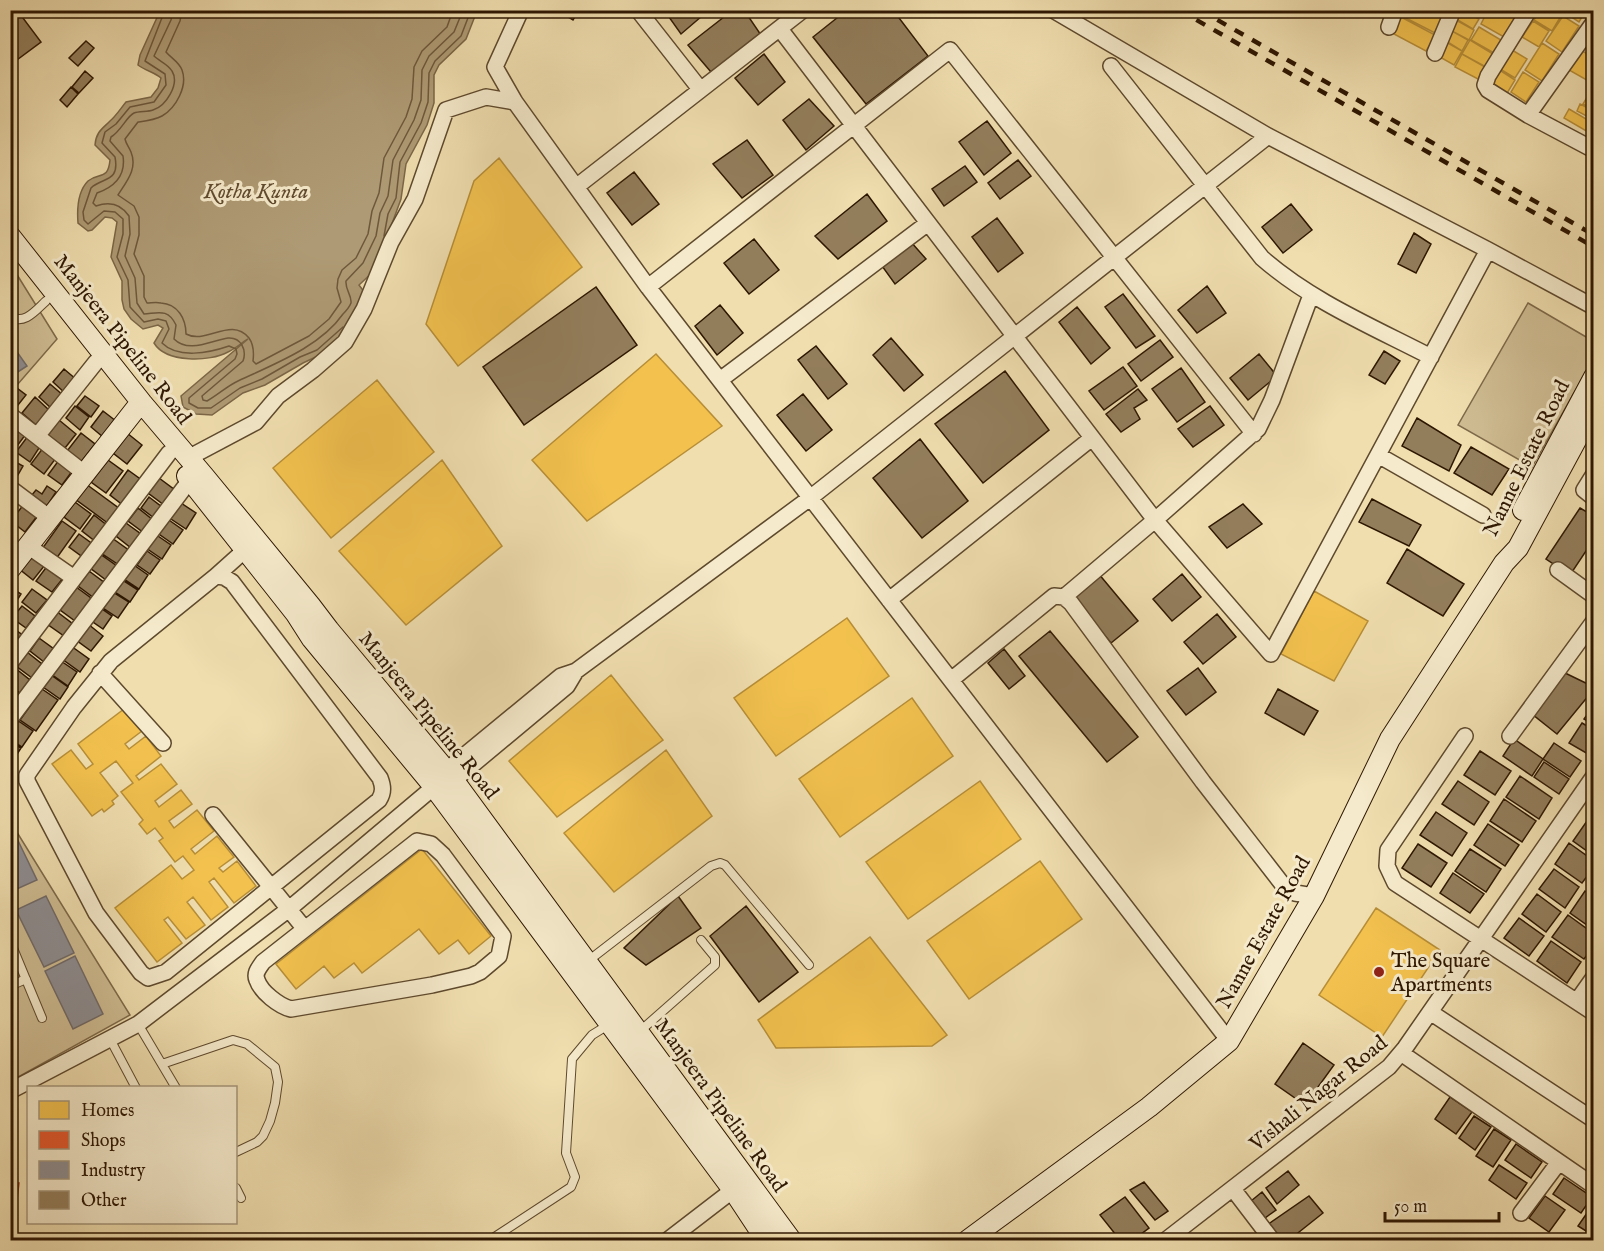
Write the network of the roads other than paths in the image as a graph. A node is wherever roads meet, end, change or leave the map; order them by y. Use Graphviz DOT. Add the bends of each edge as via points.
graph roads {
  1 [pos="521,10"];
  2 [pos="638,10"];
  3 [pos="803,10"];
  4 [pos="1053,10"];
  5 [pos="1395,10"];
  6 [pos="1453,10"];
  7 [pos="1529,10"];
  8 [pos="1593,22"];
  9 [pos="1389,27"];
  10 [pos="780,28"];
  11 [pos="1435,53"];
  12 [pos="1110,66"];
  13 [pos="700,89"];
  14 [pos="515,102"];
  15 [pos="1528,115"];
  16 [pos="854,126"];
  17 [pos="1268,136"];
  18 [pos="1591,144"];
  19 [pos="1206,186"];
  20 [pos="576,187"];
  21 [pos="928,223"];
  22 [pos="10,236"];
  23 [pos="1488,250"];
  24 [pos="10,257"];
  25 [pos="1114,259"];
  26 [pos="648,287"];
  27 [pos="1311,295"];
  28 [pos="46,301"];
  29 [pos="1593,307"];
  30 [pos="10,316"];
  31 [pos="1014,337"];
  32 [pos="1431,357"];
  33 [pos="96,362"];
  34 [pos="1593,376"];
  35 [pos="720,380"];
  36 [pos="137,406"];
  37 [pos="1593,407"];
  38 [pos="10,415"];
  39 [pos="1254,434"];
  40 [pos="37,436"];
  41 [pos="1092,438"];
  42 [pos="178,455"];
  43 [pos="1378,455"];
  44 [pos="84,473"];
  45 [pos="1593,474"];
  46 [pos="190,480"];
  47 [pos="10,488"];
  48 [pos="810,498"];
  49 [pos="1593,498"];
  50 [pos="1483,515"];
  51 [pos="50,518"];
  52 [pos="1155,520"];
  53 [pos="28,546"];
  54 [pos="245,550"];
  55 [pos="1504,563"];
  56 [pos="10,569"];
  57 [pos="1558,570"];
  58 [pos="216,576"];
  59 [pos="74,578"];
  60 [pos="1593,596"];
  61 [pos="1064,597"];
  62 [pos="889,600"];
  63 [pos="303,610"];
  64 [pos="1593,621"];
  65 [pos="10,663"];
  66 [pos="100,673"];
  67 [pos="951,680"];
  68 [pos="10,719"];
  69 [pos="1465,736"];
  70 [pos="1510,736"];
  71 [pos="163,743"];
  72 [pos="1593,776"];
  73 [pos="439,784"];
  74 [pos="213,815"];
  75 [pos="271,886"];
  76 [pos="1314,896"];
  77 [pos="289,909"];
  78 [pos="304,928"];
  79 [pos="1480,938"];
  80 [pos="701,940"];
  81 [pos="10,941"];
  82 [pos="587,962"];
  83 [pos="809,964"];
  84 [pos="1593,977"];
  85 [pos="26,979"];
  86 [pos="10,986"];
  87 [pos="1577,1001"];
  88 [pos="1430,1012"];
  89 [pos="1593,1013"];
  90 [pos="42,1018"];
  91 [pos="138,1024"];
  92 [pos="609,1024"];
  93 [pos="639,1032"];
  94 [pos="110,1039"];
  95 [pos="1229,1041"];
  96 [pos="1401,1053"];
  97 [pos="162,1064"];
  98 [pos="135,1086"];
  99 [pos="175,1086"];
  100 [pos="10,1091"];
  101 [pos="684,1110"];
  102 [pos="1593,1120"];
  103 [pos="237,1152"];
  104 [pos="1559,1161"];
  105 [pos="1593,1186"];
  106 [pos="1233,1189"];
  107 [pos="237,1190"];
  108 [pos="733,1190"];
  109 [pos="241,1198"];
  110 [pos="1521,1213"];
  111 [pos="490,1240"];
  112 [pos="668,1240"];
  113 [pos="766,1240"];
  114 [pos="790,1240"];
  115 [pos="968,1240"];
  116 [pos="1166,1240"];
  117 [pos="1272,1240"];
  1 -- 14 [label="street" via="495,67"];
  2 -- 13 [label="street"];
  3 -- 10 [label="street"];
  4 -- 17 [label="street"];
  5 -- 9 [label="street"];
  6 -- 11 [label="street"];
  7 -- 15 [label="street" via="1485,85"];
  8 -- 15 [label="street"];
  10 -- 13 [label="street"];
  10 -- 16 [label="street"];
  12 -- 19 [label="street"];
  13 -- 20 [label="street"];
  14 -- 20 [label="street"];
  14 -- 42 [label="street" via="486,97 446,110 415,199 345,342 278,396 256,422"];
  15 -- 18 [label="street"];
  16 -- 21 [label="street"];
  16 -- 25 [label="street" via="950,50"];
  16 -- 26 [label="street"];
  17 -- 19 [label="street"];
  17 -- 23 [label="street"];
  19 -- 25 [label="street"];
  19 -- 27 [label="street" via="1262,258"];
  20 -- 26 [label="street"];
  21 -- 31 [label="street"];
  21 -- 35 [label="street"];
  22 -- 36 [label="main road, Manjeera Pipeline Road"];
  23 -- 29 [label="street"];
  23 -- 32 [label="street"];
  24 -- 28 [label="main road, Manjeera Pipeline Road"];
  25 -- 31 [label="street"];
  25 -- 39 [label="street"];
  26 -- 35 [label="street"];
  27 -- 32 [label="street"];
  27 -- 39 [label="street" via="1272,400"];
  28 -- 30 [label="lane" via="23,320"];
  28 -- 33 [label="main road, Manjeera Pipeline Road"];
  31 -- 41 [label="street"];
  31 -- 48 [label="street"];
  32 -- 43 [label="street"];
  33 -- 36 [label="main road, Manjeera Pipeline Road"];
  33 -- 40 [label="street"];
  34 -- 55 [label="main road, Nanne Estate Road" via="1506,543"];
  35 -- 48 [label="street"];
  36 -- 42 [label="main road, Manjeera Pipeline Road"];
  36 -- 44 [label="main road"];
  37 -- 55 [label="main road, Nanne Estate Road" via="1518,548"];
  38 -- 40 [label="street"];
  39 -- 52 [label="street"];
  40 -- 44 [label="street"];
  41 -- 52 [label="street"];
  41 -- 62 [label="street"];
  42 -- 46 [label="main road, Manjeera Pipeline Road"];
  42 -- 59 [label="street"];
  42 -- 63 [label="main road, Manjeera Pipeline Road"];
  43 -- 50 [label="street"];
  43 -- 52 [label="street" via="1271,654"];
  44 -- 51 [label="main road"];
  45 -- 49 [label="street" via="1584,490"];
  46 -- 54 [label="main road, Manjeera Pipeline Road"];
  46 -- 68 [label="street"];
  47 -- 51 [label="street"];
  48 -- 62 [label="street"];
  48 -- 73 [label="street" via="576,671 561,676"];
  51 -- 53 [label="main road"];
  52 -- 61 [label="street"];
  53 -- 56 [label="main road"];
  53 -- 59 [label="street"];
  54 -- 58 [label="street"];
  54 -- 63 [label="main road, Manjeera Pipeline Road"];
  55 -- 76 [label="main road, Nanne Estate Road" via="1390,739"];
  57 -- 60 [label="street"];
  58 -- 66 [label="street"];
  58 -- 75 [label="street" via="232,582 383,786 379,800"];
  59 -- 65 [label="street"];
  61 -- 67 [label="street" via="1054,596"];
  61 -- 76 [label="street" via="1283,885 1295,893"];
  62 -- 67 [label="street"];
  63 -- 73 [label="main road, Manjeera Pipeline Road" via="312,639"];
  64 -- 70 [label="street"];
  66 -- 71 [label="street"];
  66 -- 75 [label="street" via="29,769 27,781 96,913 141,974 148,978 166,972"];
  67 -- 95 [label="street"];
  69 -- 79 [label="street" via="1388,850 1387,866 1395,883"];
  72 -- 79 [label="street, Vishali Nagar Road"];
  73 -- 77 [label="street"];
  73 -- 82 [label="main road, Manjeera Pipeline Road"];
  73 -- 92 [label="main road, Manjeera Pipeline Road"];
  74 -- 75 [label="street"];
  75 -- 77 [label="street"];
  76 -- 95 [label="main road, Nanne Estate Road"];
  77 -- 78 [label="street"];
  77 -- 91 [label="street"];
  78 -- 78 [label="street" via="417,841 424,841 443,855 503,936 499,956 471,976 291,1009 272,999 257,981 256,971"];
  79 -- 87 [label="street"];
  79 -- 88 [label="street, Vishali Nagar Road"];
  80 -- 93 [label="lane" via="715,957 715,965"];
  81 -- 85 [label="lane"];
  82 -- 83 [label="lane" via="720,863"];
  82 -- 93 [label="main road, Manjeera Pipeline Road"];
  84 -- 87 [label="street"];
  85 -- 86 [label="lane"];
  85 -- 90 [label="lane"];
  87 -- 89 [label="street"];
  88 -- 96 [label="street, Vishali Nagar Road"];
  88 -- 102 [label="street"];
  91 -- 94 [label="street"];
  91 -- 97 [label="lane"];
  92 -- 101 [label="main road, Manjeera Pipeline Road"];
  92 -- 111 [label="lane" via="592,1035 572,1059 566,1153 574,1177 571,1187"];
  93 -- 101 [label="main road, Manjeera Pipeline Road"];
  94 -- 98 [label="lane"];
  94 -- 100 [label="street"];
  95 -- 115 [label="main road, Nanne Estate Road" via="1149,1107"];
  96 -- 104 [label="street"];
  96 -- 106 [label="street, Vishali Nagar Road" via="1389,1067"];
  97 -- 99 [label="lane"];
  97 -- 103 [label="lane" via="233,1040 247,1044 275,1067 278,1082 267,1128 257,1143"];
  101 -- 108 [label="main road, Manjeera Pipeline Road"];
  101 -- 114 [label="main road, Manjeera Pipeline Road"];
  104 -- 105 [label="street"];
  104 -- 110 [label="street"];
  106 -- 116 [label="street, Vishali Nagar Road"];
  106 -- 117 [label="street"];
  107 -- 109 [label="lane"];
  108 -- 112 [label="street"];
  108 -- 113 [label="main road, Manjeera Pipeline Road"];
}
